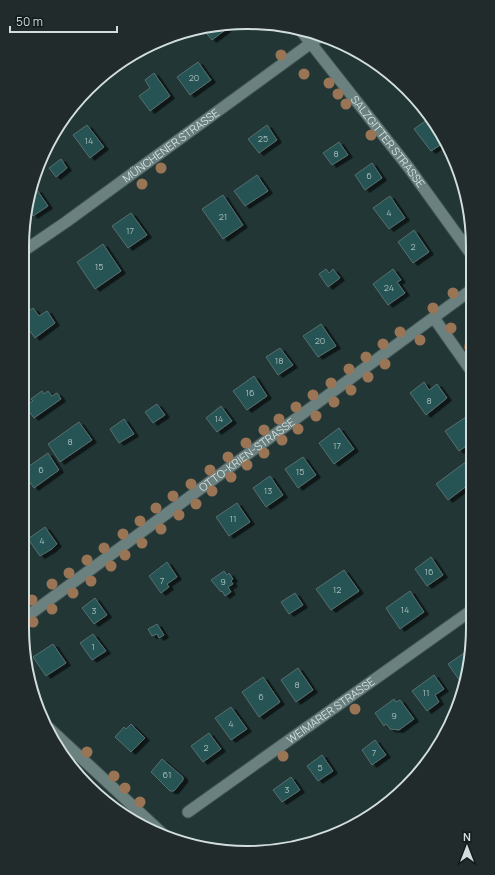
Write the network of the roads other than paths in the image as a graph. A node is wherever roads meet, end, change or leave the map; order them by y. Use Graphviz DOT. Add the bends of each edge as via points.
graph roads {
  1 [pos="314,40"];
  2 [pos="29,244"];
  3 [pos="466,247"];
  4 [pos="466,294"];
  5 [pos="434,318"];
  6 [pos="466,363"];
  7 [pos="466,614"];
  8 [pos="29,615"];
  9 [pos="57,736"];
  10 [pos="188,812"];
  11 [pos="151,823"];
  1 -- 2 [label="street, MÜNCHENER STRASSE" via="66,222"];
  1 -- 3 [label="street, SALZGITTER STRASSE"];
  4 -- 5 [label="street, OTTO-KRIEN-STRASSE"];
  5 -- 6 [label="street"];
  5 -- 8 [label="street, OTTO-KRIEN-STRASSE"];
  7 -- 10 [label="street, WEIMARER STRASSE"];
  9 -- 11 [label="street"];
}
